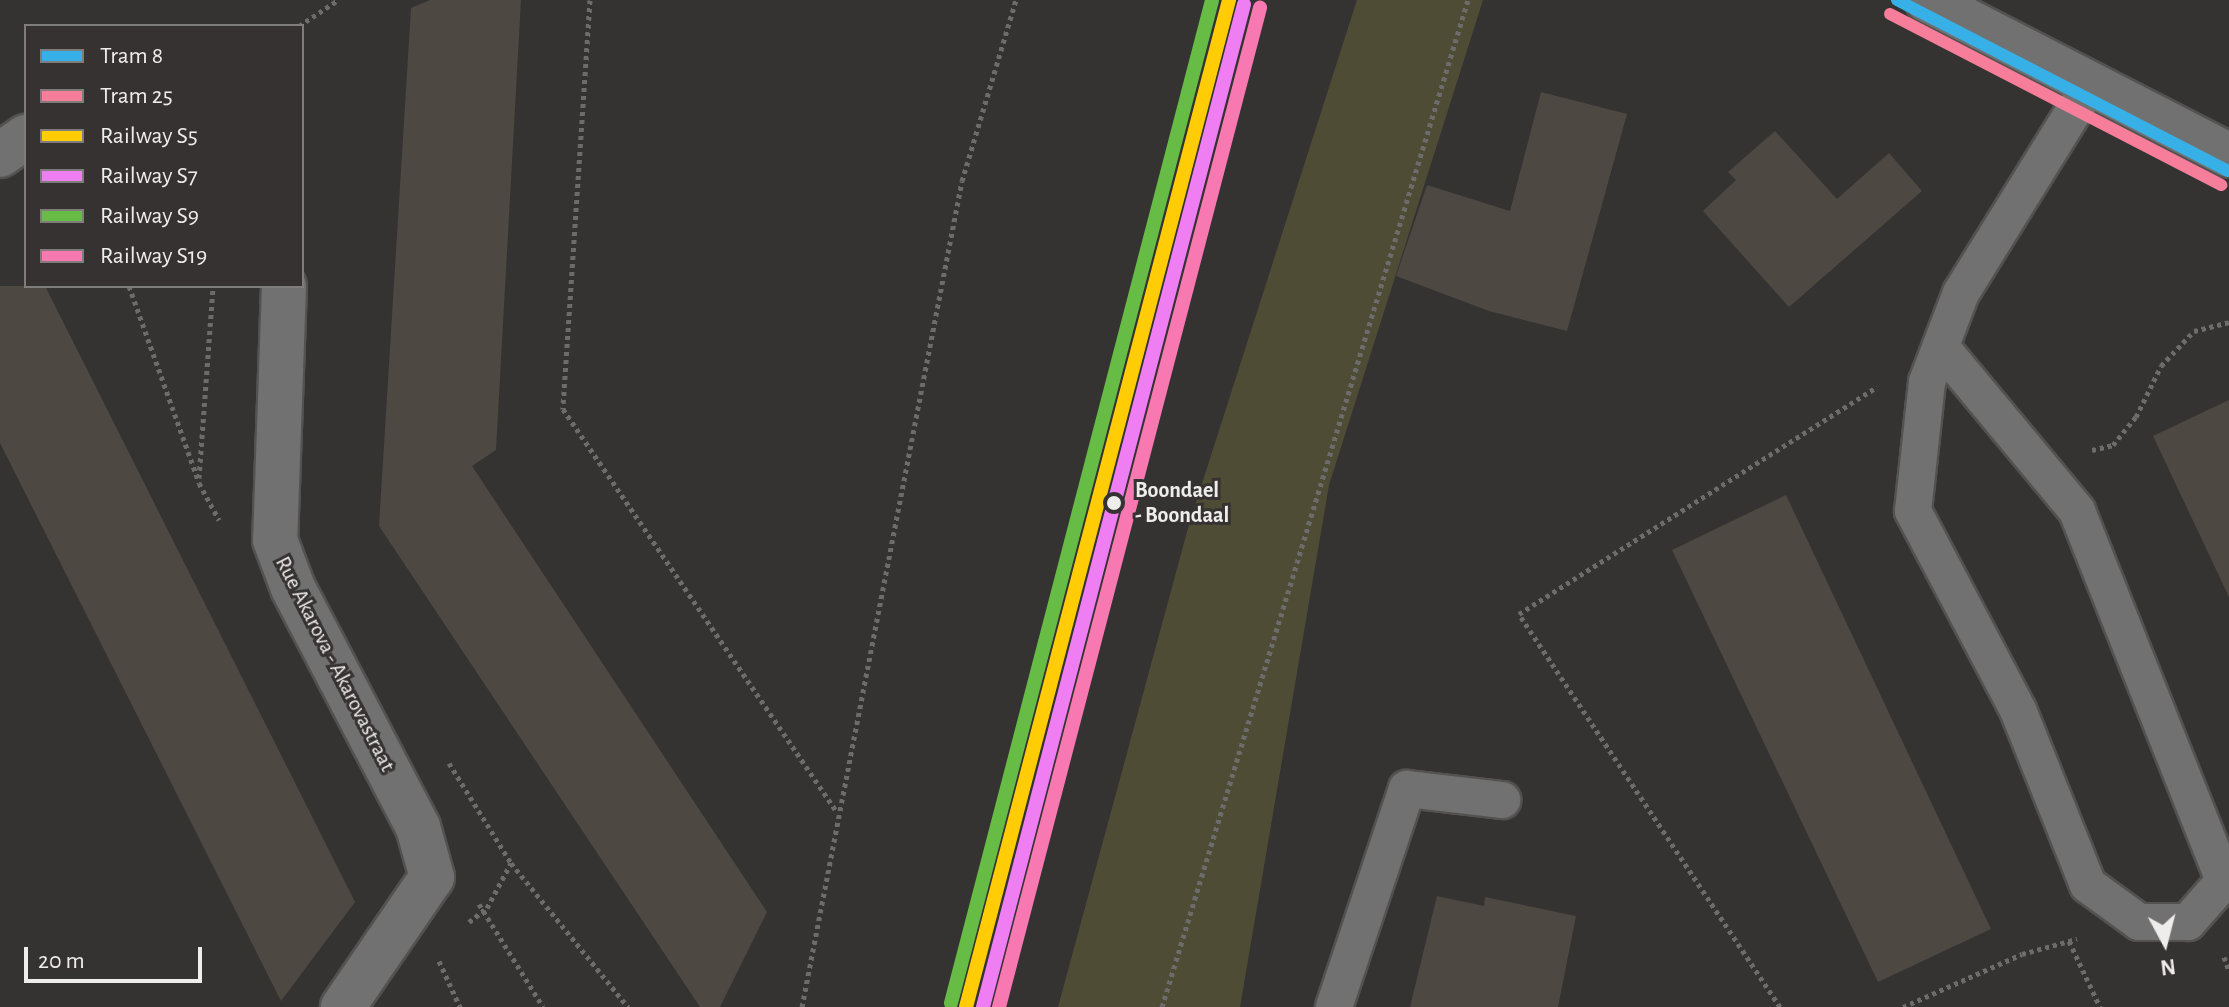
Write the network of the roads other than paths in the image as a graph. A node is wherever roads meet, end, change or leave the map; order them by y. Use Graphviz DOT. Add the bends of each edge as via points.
graph roads {
  1 [pos="1927,0"];
  2 [pos="2091,83"];
  3 [pos="24,138"];
  4 [pos="0,155"];
  5 [pos="2229,155"];
  6 [pos="284,288"];
  7 [pos="1941,347"];
  8 [pos="1502,800"];
  9 [pos="343,1007"];
  10 [pos="1334,1007"];
  1 -- 2 [label="street"];
  2 -- 5 [label="street"];
  2 -- 7 [label="lane" via="2015,198 1961,293"];
  3 -- 4 [label="street"];
  6 -- 9 [label="street, Rue Akarova - Akarovastraat" via="275,540 293,588 418,827 432,877 424,896"];
  7 -- 7 [label="lane" via="1927,382 1913,511 2018,710 2088,885 2139,922 2188,922 2224,881 2077,511"];
  8 -- 10 [label="lane" via="1407,789"];
}
